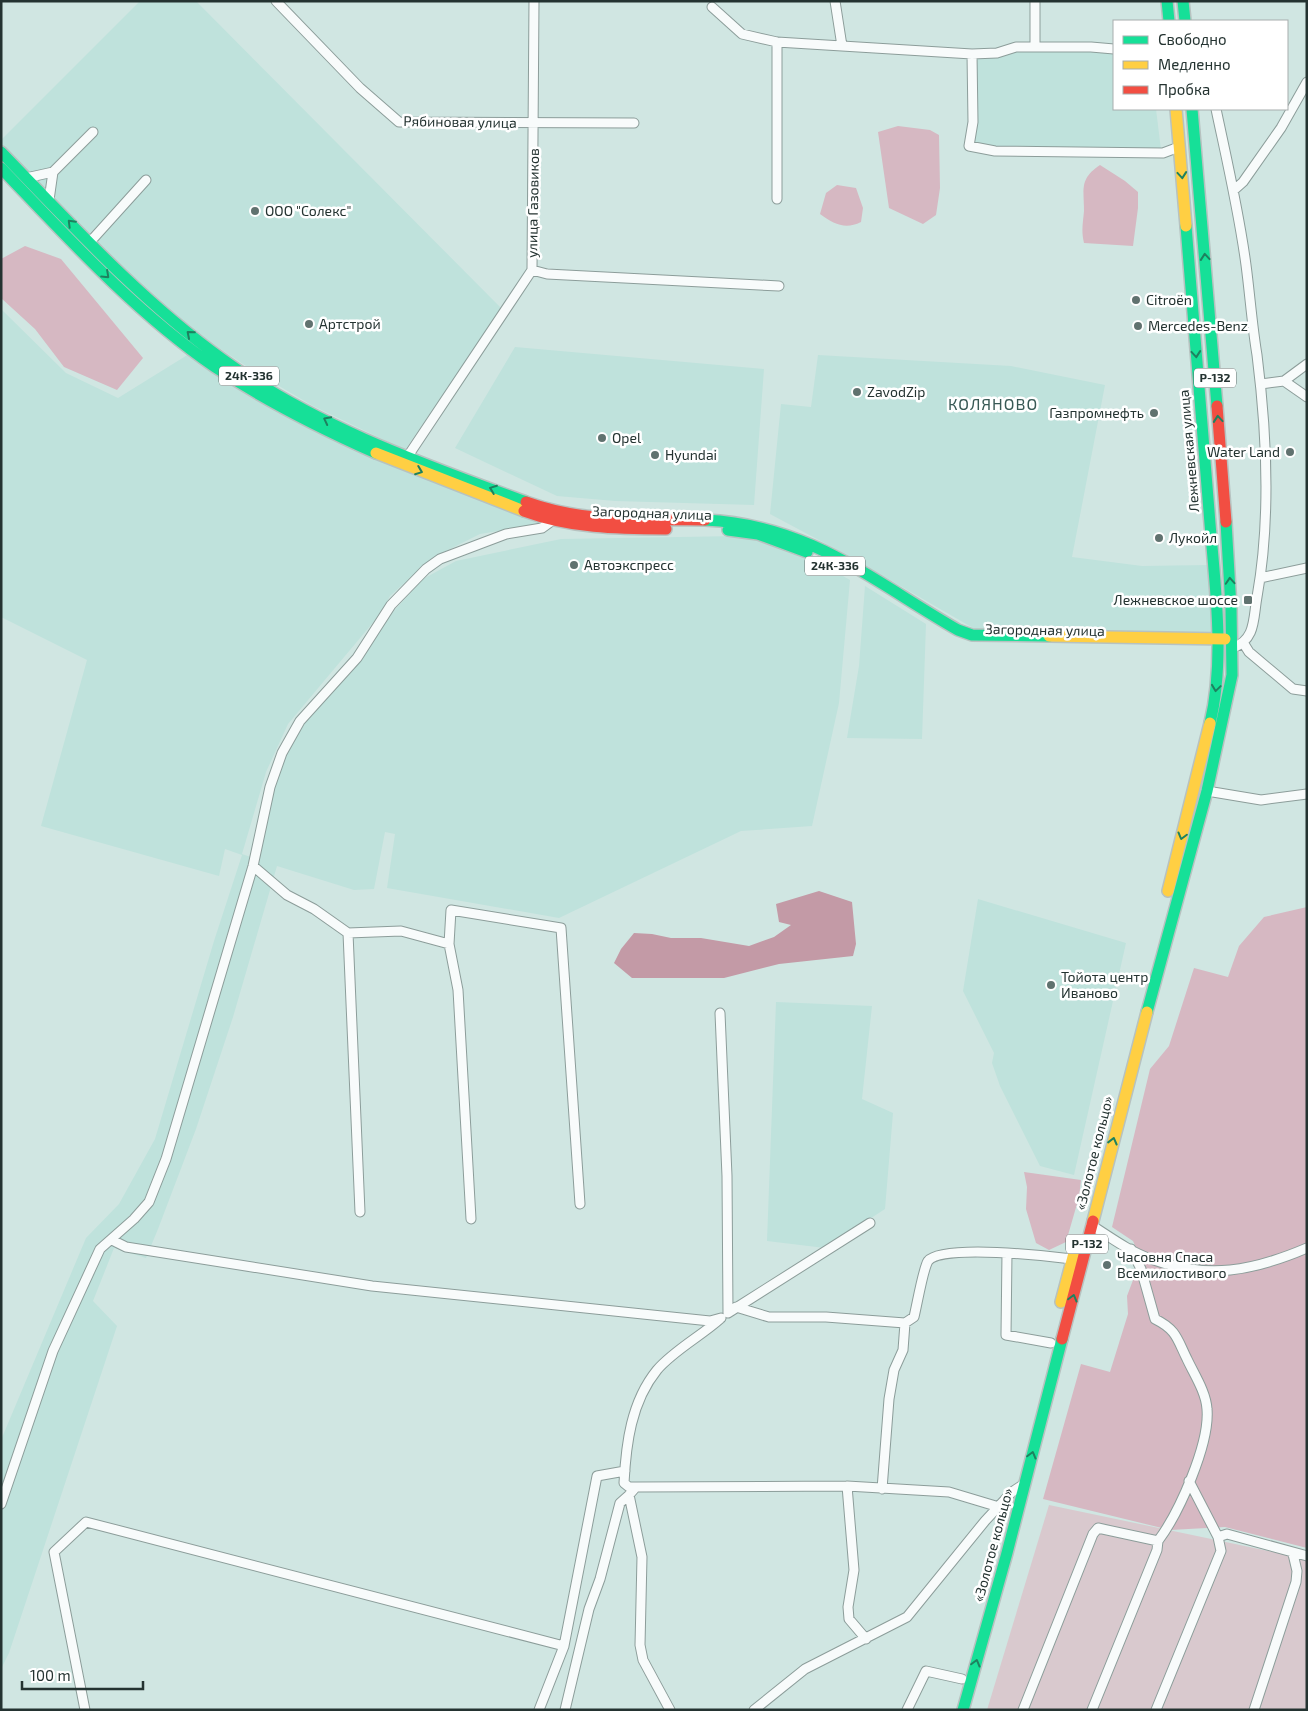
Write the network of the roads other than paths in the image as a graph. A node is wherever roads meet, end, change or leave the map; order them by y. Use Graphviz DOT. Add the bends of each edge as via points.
graph roads {
  1 [pos="276,1"];
  2 [pos="534,1"];
  3 [pos="835,1"];
  4 [pos="1034,1"];
  5 [pos="1167,1"];
  6 [pos="1184,1"];
  7 [pos="712,7"];
  8 [pos="1169,20"];
  9 [pos="1185,20"];
  10 [pos="777,42"];
  11 [pos="842,46"];
  12 [pos="1035,47"];
  13 [pos="1113,49"];
  14 [pos="972,54"];
  15 [pos="1307,82"];
  16 [pos="1176,110"];
  17 [pos="1192,110"];
  18 [pos="1216,110"];
  19 [pos="634,122"];
  20 [pos="533,124"];
  21 [pos="93,132"];
  22 [pos="1179,147"];
  23 [pos="1,152"];
  24 [pos="1,168"];
  25 [pos="53,172"];
  26 [pos="26,178"];
  27 [pos="146,180"];
  28 [pos="1234,190"];
  29 [pos="777,199"];
  30 [pos="49,200"];
  31 [pos="90,242"];
  32 [pos="532,270"];
  33 [pos="779,286"];
  34 [pos="1307,364"];
  35 [pos="1284,382"];
  36 [pos="1261,384"];
  37 [pos="1307,397"];
  38 [pos="408,456"];
  39 [pos="554,516"];
  40 [pos="1307,568"];
  41 [pos="1260,578"];
  42 [pos="1218,643"];
  43 [pos="1237,644"];
  44 [pos="1307,691"];
  45 [pos="1195,788"];
  46 [pos="1207,791"];
  47 [pos="1307,794"];
  48 [pos="253,866"];
  49 [pos="348,934"];
  50 [pos="449,944"];
  51 [pos="720,1013"];
  52 [pos="580,1204"];
  53 [pos="360,1212"];
  54 [pos="470,1219"];
  55 [pos="870,1223"];
  56 [pos="1091,1225"];
  57 [pos="112,1240"];
  58 [pos="1307,1248"];
  59 [pos="1131,1250"];
  60 [pos="1007,1253"];
  61 [pos="1072,1259"];
  62 [pos="736,1308"];
  63 [pos="724,1316"];
  64 [pos="905,1323"];
  65 [pos="1051,1343"];
  66 [pos="625,1472"];
  67 [pos="1189,1481"];
  68 [pos="1024,1484"];
  69 [pos="847,1486"];
  70 [pos="636,1487"];
  71 [pos="882,1489"];
  72 [pos="1012,1492"];
  73 [pos="629,1495"];
  74 [pos="1,1504"];
  75 [pos="999,1506"];
  76 [pos="1218,1536"];
  77 [pos="1158,1541"];
  78 [pos="1292,1554"];
  79 [pos="1307,1556"];
  80 [pos="866,1639"];
  81 [pos="564,1646"];
  82 [pos="962,1679"];
  83 [pos="85,1710"];
  84 [pos="539,1710"];
  85 [pos="565,1710"];
  86 [pos="670,1710"];
  87 [pos="754,1710"];
  88 [pos="907,1710"];
  89 [pos="953,1710"];
  90 [pos="963,1710"];
  91 [pos="1023,1710"];
  92 [pos="1092,1710"];
  93 [pos="1156,1710"];
  94 [pos="1254,1710"];
  1 -- 20 [label="street, Рябиновая улица" via="360,88 399,122"];
  2 -- 20 [label="street, улица Газовиков"];
  3 -- 11 [label="street"];
  4 -- 12 [label="street"];
  5 -- 8 [label="main road"];
  6 -- 9 [label="main road"];
  7 -- 10 [label="street" via="742,34"];
  10 -- 11 [label="street"];
  10 -- 29 [label="street"];
  11 -- 14 [label="street"];
  12 -- 13 [label="street"];
  12 -- 14 [label="street"];
  14 -- 22 [label="street" via="973,122 969,146 995,151 1153,153"];
  15 -- 28 [label="street" via="1281,128"];
  16 -- 22 [label="main road, Лежневская улица / Р-132"];
  43 -- 17 [label="main road, Р-132, one-way"];
  18 -- 28 [label="street"];
  19 -- 20 [label="street, Рябиновая улица"];
  20 -- 32 [label="street, улица Газовиков"];
  21 -- 25 [label="street"];
  22 -- 42 [label="main road, Лежневская улица / Р-132, one-way"];
  23 -- 26 [label="main road, 24К-336"];
  24 -- 39 [label="main road, 24К-336, one-way" via="104,273 184,344 215,366 321,428 410,467"];
  25 -- 26 [label="street"];
  25 -- 30 [label="street"];
  26 -- 30 [label="main road, 24К-336"];
  27 -- 31 [label="street"];
  28 -- 36 [label="street"];
  31 -- 30 [label="main road, 24К-336, one-way"];
  38 -- 31 [label="main road, 24К-336, one-way" via="348,431 227,362 193,337"];
  32 -- 33 [label="street" via="547,274"];
  32 -- 38 [label="street, улица Газовиков"];
  34 -- 35 [label="street"];
  35 -- 36 [label="street"];
  35 -- 37 [label="street"];
  36 -- 41 [label="street" via="1266,486"];
  39 -- 38 [label="main road, 24К-336, one-way"];
  39 -- 42 [label="main road, Загородная улица / 24К-336" via="749,523 785,533 850,565 958,630 972,634"];
  39 -- 48 [label="street" via="542,528 506,534 440,559 391,606 357,658 300,722 282,754 270,787"];
  40 -- 41 [label="street"];
  41 -- 43 [label="street" via="1249,638"];
  42 -- 43 [label="main road, Загородная улица / 24К-336"];
  42 -- 45 [label="main road, Лежневская улица / Р-132, one-way" via="1214,706"];
  43 -- 44 [label="street" via="1292,689"];
  43 -- 46 [label="main road, «Золотое кольцо» / Р-132"];
  45 -- 61 [label="main road, «Золотое кольцо» / Р-132, one-way"];
  46 -- 47 [label="street" via="1261,800"];
  56 -- 46 [label="main road, «Золотое кольцо» / Р-132, one-way"];
  48 -- 49 [label="street" via="287,895 314,909"];
  48 -- 57 [label="street" via="166,1159 150,1202"];
  49 -- 50 [label="street" via="401,931"];
  49 -- 53 [label="street"];
  50 -- 52 [label="street" via="451,910 560,928"];
  50 -- 54 [label="street" via="458,990"];
  51 -- 63 [label="street" via="726,1176"];
  55 -- 62 [label="street"];
  56 -- 59 [label="street"];
  68 -- 56 [label="main road, «Золотое кольцо» / Р-132, one-way"];
  57 -- 63 [label="street" via="126,1247 372,1286 710,1321"];
  57 -- 74 [label="street" via="100,1249 53,1350"];
  58 -- 59 [label="street" via="1240,1271 1179,1267"];
  59 -- 67 [label="street" via="1141,1269 1156,1319 1171,1327 1207,1408 1207,1426"];
  60 -- 61 [label="street"];
  60 -- 64 [label="street" via="936,1255 928,1262 914,1317"];
  60 -- 65 [label="street" via="1006,1335"];
  61 -- 65 [label="main road, «Золотое кольцо» / Р-132"];
  62 -- 63 [label="street"];
  62 -- 64 [label="street" via="769,1317"];
  63 -- 66 [label="street" via="657,1370 636,1406 626,1450"];
  64 -- 71 [label="street" via="903,1350 894,1370 889,1399"];
  65 -- 72 [label="main road, «Золотое кольцо» / Р-132"];
  66 -- 70 [label="street" via="624,1483"];
  66 -- 81 [label="street" via="597,1476"];
  67 -- 76 [label="street"];
  67 -- 77 [label="street" via="1179,1506"];
  68 -- 72 [label="street"];
  90 -- 68 [label="main road, «Золотое кольцо» / Р-132, one-way"];
  69 -- 70 [label="street"];
  69 -- 71 [label="street"];
  69 -- 80 [label="street" via="854,1570 849,1619"];
  70 -- 73 [label="street"];
  71 -- 75 [label="street" via="949,1492"];
  72 -- 75 [label="street"];
  72 -- 82 [label="main road, «Золотое кольцо» / Р-132"];
  73 -- 85 [label="street" via="620,1503 613,1526"];
  73 -- 86 [label="street" via="642,1557 640,1645 644,1660"];
  75 -- 80 [label="street" via="908,1617"];
  76 -- 78 [label="street" via="1227,1534"];
  76 -- 93 [label="street" via="1220,1552 1214,1571"];
  77 -- 91 [label="street" via="1098,1528 1093,1534"];
  77 -- 92 [label="street"];
  78 -- 79 [label="street"];
  78 -- 94 [label="street" via="1297,1571 1296,1582"];
  80 -- 87 [label="street" via="805,1669"];
  81 -- 83 [label="street" via="86,1522 54,1552"];
  81 -- 84 [label="street"];
  82 -- 88 [label="street" via="926,1671"];
  82 -- 89 [label="main road, «Золотое кольцо» / Р-132"];
}
